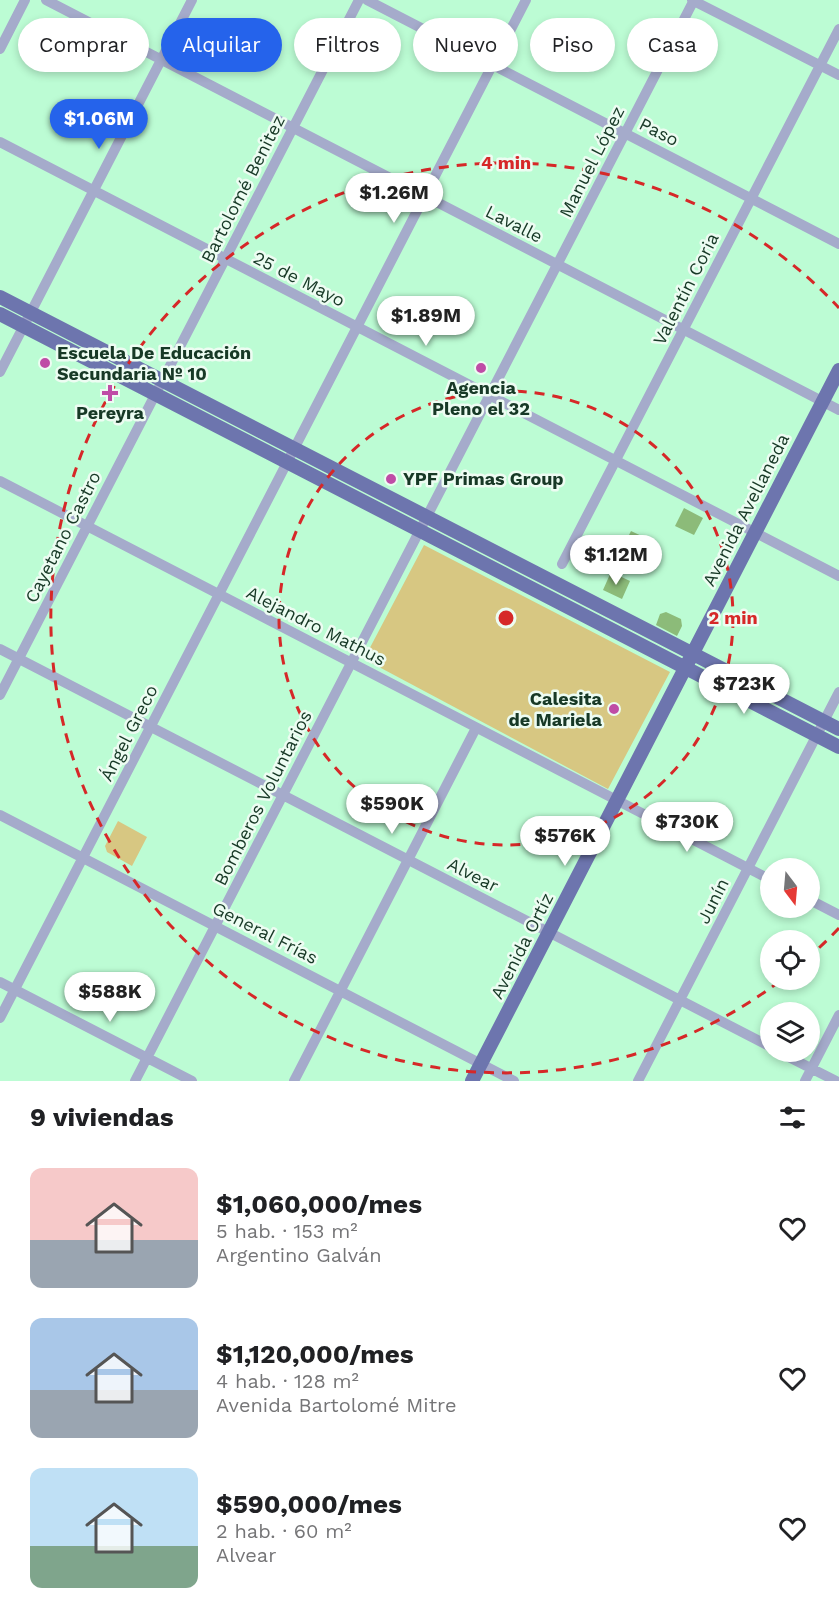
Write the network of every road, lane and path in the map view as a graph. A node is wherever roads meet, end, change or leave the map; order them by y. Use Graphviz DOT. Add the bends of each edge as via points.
graph roads {
  1 [pos="26,0"];
  2 [pos="46,0"];
  3 [pos="192,0"];
  4 [pos="359,0"];
  5 [pos="367,0"];
  6 [pos="526,0"];
  7 [pos="693,0"];
  8 [pos="183,18"];
  9 [pos="517,18"];
  10 [pos="413,24"];
  11 [pos="839,30"];
  12 [pos="0,49"];
  13 [pos="161,60"];
  14 [pos="820,66"];
  15 [pos="184,72"];
  16 [pos="489,72"];
  17 [pos="507,72"];
  18 [pos="839,75"];
  19 [pos="293,128"];
  20 [pos="625,133"];
  21 [pos="0,142"];
  22 [pos="94,191"];
  23 [pos="425,196"];
  24 [pos="752,199"];
  25 [pos="839,244"];
  26 [pos="225,259"];
  27 [pos="557,264"];
  28 [pos="0,297"];
  29 [pos="0,314"];
  30 [pos="27,320"];
  31 [pos="357,327"];
  32 [pos="684,330"];
  33 [pos="839,370"];
  34 [pos="0,372"];
  35 [pos="159,388"];
  36 [pos="489,395"];
  37 [pos="823,402"];
  38 [pos="839,410"];
  39 [pos="291,456"];
  40 [pos="616,461"];
  41 [pos="0,481"];
  42 [pos="423,524"];
  43 [pos="87,526"];
  44 [pos="755,533"];
  45 [pos="562,564"];
  46 [pos="839,576"];
  47 [pos="219,594"];
  48 [pos="0,649"];
  49 [pos="19,659"];
  50 [pos="688,661"];
  51 [pos="351,663"];
  52 [pos="839,692"];
  53 [pos="0,695"];
  54 [pos="824,722"];
  55 [pos="151,727"];
  56 [pos="476,728"];
  57 [pos="839,729"];
  58 [pos="817,735"];
  59 [pos="839,747"];
  60 [pos="283,795"];
  61 [pos="617,800"];
  62 [pos="0,815"];
  63 [pos="83,858"];
  64 [pos="408,860"];
  65 [pos="748,868"];
  66 [pos="760,874"];
  67 [pos="820,905"];
  68 [pos="839,915"];
  69 [pos="215,926"];
  70 [pos="549,932"];
  71 [pos="0,982"];
  72 [pos="15,990"];
  73 [pos="340,991"];
  74 [pos="680,1000"];
  75 [pos="839,1015"];
  76 [pos="0,1018"];
  77 [pos="760,1041"];
  78 [pos="147,1058"];
  79 [pos="799,1062"];
  80 [pos="481,1064"];
  81 [pos="811,1068"];
  82 [pos="135,1081"];
  83 [pos="192,1081"];
  84 [pos="294,1081"];
  85 [pos="472,1081"];
  86 [pos="514,1081"];
  87 [pos="638,1081"];
  88 [pos="805,1081"];
  89 [pos="836,1081"];
  1 -- 12 [label="street"];
  2 -- 13 [label="street, Lavalle"];
  3 -- 8 [label="street"];
  4 -- 19 [label="street, Bartolomé Benitez"];
  5 -- 10 [label="street, Paso"];
  6 -- 9 [label="street, Ángel Greco"];
  7 -- 14 [label="street"];
  7 -- 20 [label="street, Manuel López"];
  11 -- 14 [label="street, Valentín Coria"];
  13 -- 22 [label="street"];
  14 -- 18 [label="street"];
  14 -- 24 [label="street, Valentín Coria"];
  15 -- 19 [label="street, Lavalle"];
  16 -- 23 [label="street, Ángel Greco"];
  17 -- 20 [label="street, Paso"];
  19 -- 23 [label="street, Lavalle"];
  19 -- 26 [label="street, Bartolomé Benitez"];
  20 -- 24 [label="street, Paso"];
  20 -- 27 [label="street, Manuel López"];
  21 -- 22 [label="street, 25 de Mayo"];
  22 -- 26 [label="street, 25 de Mayo"];
  22 -- 30 [label="street"];
  23 -- 27 [label="street, Lavalle"];
  23 -- 31 [label="street, Ángel Greco"];
  24 -- 25 [label="street, Paso"];
  24 -- 32 [label="street, Valentín Coria"];
  26 -- 31 [label="street, 25 de Mayo"];
  26 -- 35 [label="street, Bartolomé Benitez"];
  27 -- 32 [label="street, Lavalle"];
  27 -- 36 [label="street, Manuel López"];
  28 -- 30 [label="main road"];
  29 -- 30 [label="main road"];
  30 -- 34 [label="street"];
  30 -- 35 [label="main road"];
  31 -- 36 [label="street, 25 de Mayo"];
  31 -- 39 [label="street, Ángel Greco"];
  32 -- 37 [label="street, Lavalle"];
  32 -- 40 [label="street, Valentín Coria"];
  33 -- 37 [label="main road, Avenida Avellaneda"];
  35 -- 39 [label="main road"];
  35 -- 43 [label="street, Cayetano Castro"];
  36 -- 40 [label="street, 25 de Mayo"];
  36 -- 42 [label="street, Manuel López"];
  37 -- 38 [label="street, Lavalle"];
  37 -- 44 [label="main road, Avenida Avellaneda"];
  39 -- 42 [label="main road"];
  39 -- 47 [label="street, Ángel Greco"];
  40 -- 44 [label="street, 25 de Mayo"];
  40 -- 45 [label="street, Valentín Coria"];
  41 -- 43 [label="street, Alejandro Mathus"];
  42 -- 50 [label="main road"];
  42 -- 51 [label="street, Bomberos Voluntarios"];
  43 -- 47 [label="street, Alejandro Mathus"];
  43 -- 49 [label="street, Cayetano Castro"];
  44 -- 46 [label="street, 25 de Mayo"];
  44 -- 50 [label="main road, Avenida Avellaneda"];
  47 -- 51 [label="street, Alejandro Mathus"];
  47 -- 55 [label="street, Ángel Greco"];
  48 -- 49 [label="street, Alvear"];
  49 -- 53 [label="street, Cayetano Castro"];
  49 -- 55 [label="street, Alvear"];
  50 -- 54 [label="main road"];
  50 -- 58 [label="main road"];
  50 -- 61 [label="main road, Avenida Ortíz"];
  51 -- 56 [label="street, Alejandro Mathus"];
  51 -- 60 [label="street, Bomberos Voluntarios"];
  52 -- 54 [label="street, Junín"];
  54 -- 57 [label="main road"];
  54 -- 58 [label="street, Junín"];
  55 -- 60 [label="street, Alvear"];
  55 -- 63 [label="street, Ángel Greco"];
  56 -- 61 [label="street, Alejandro Mathus"];
  56 -- 64 [label="street"];
  58 -- 59 [label="main road"];
  58 -- 65 [label="street, Junín"];
  60 -- 64 [label="street, Alvear"];
  60 -- 69 [label="street, Bomberos Voluntarios"];
  61 -- 65 [label="street, Alejandro Mathus"];
  61 -- 70 [label="main road, Avenida Ortíz"];
  62 -- 63 [label="street, General Frías"];
  63 -- 69 [label="street, General Frías"];
  63 -- 72 [label="street, Ángel Greco"];
  64 -- 70 [label="street, Alvear"];
  64 -- 73 [label="street"];
  65 -- 66 [label="street, Alejandro Mathus"];
  65 -- 74 [label="street, Junín"];
  67 -- 68 [label="street"];
  69 -- 73 [label="street, General Frías"];
  69 -- 78 [label="street, Bomberos Voluntarios"];
  70 -- 74 [label="street, Alvear"];
  70 -- 80 [label="main road, Avenida Ortíz"];
  71 -- 72 [label="street"];
  72 -- 76 [label="street, Ángel Greco"];
  72 -- 78 [label="street"];
  73 -- 80 [label="street, General Frías"];
  73 -- 84 [label="street"];
  74 -- 77 [label="street, Alvear"];
  74 -- 87 [label="street, Junín"];
  75 -- 81 [label="street"];
  78 -- 82 [label="street, Bomberos Voluntarios"];
  78 -- 83 [label="street"];
  79 -- 81 [label="street"];
  80 -- 85 [label="main road, Avenida Ortíz"];
  80 -- 86 [label="street, General Frías"];
  81 -- 88 [label="street"];
  81 -- 89 [label="street"];
}
